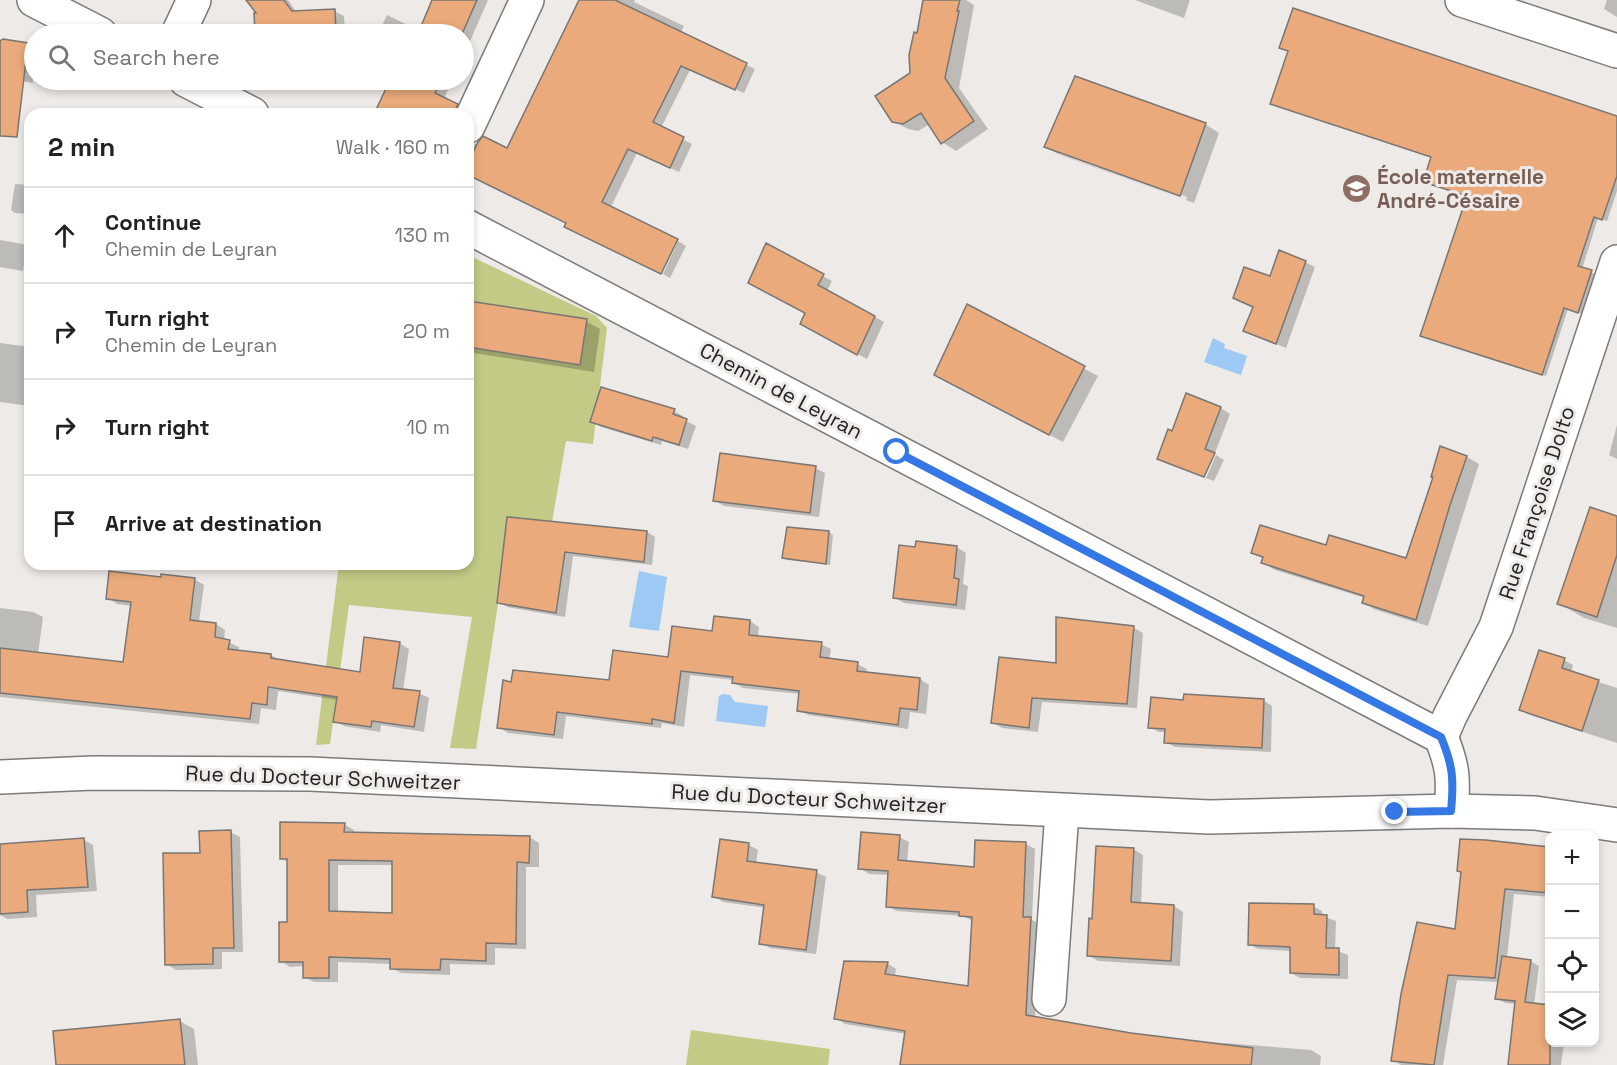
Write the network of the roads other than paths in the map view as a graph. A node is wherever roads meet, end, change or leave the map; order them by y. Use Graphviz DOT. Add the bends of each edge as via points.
graph roads {
  1 [pos="34,0"];
  2 [pos="194,0"];
  3 [pos="527,0"];
  4 [pos="1462,0"];
  5 [pos="81,24"];
  6 [pos="183,24"];
  7 [pos="1617,51"];
  8 [pos="205,90"];
  9 [pos="240,108"];
  10 [pos="474,113"];
  11 [pos="474,230"];
  12 [pos="1617,262"];
  13 [pos="1441,737"];
  14 [pos="0,777"];
  15 [pos="1062,811"];
  16 [pos="1451,811"];
  17 [pos="1617,825"];
  18 [pos="1049,999"];
  1 -- 5 [label="street"];
  2 -- 6 [label="street"];
  3 -- 10 [label="street"];
  4 -- 7 [label="street"];
  8 -- 9 [label="street"];
  11 -- 13 [label="street, Chemin de Leyran"];
  12 -- 13 [label="street, Rue Françoise Dolto" via="1496,627"];
  13 -- 16 [label="street" via="1451,760 1454,782"];
  14 -- 15 [label="street, Rue du Docteur Schweitzer" via="93,773 310,774"];
  15 -- 16 [label="street, Rue du Docteur Schweitzer" via="1209,817"];
  15 -- 18 [label="street"];
  16 -- 17 [label="street, Rue du Docteur Schweitzer" via="1535,813"];
}
